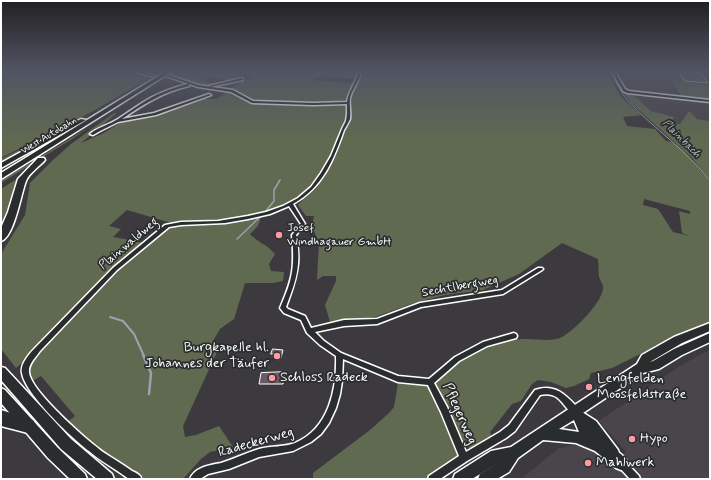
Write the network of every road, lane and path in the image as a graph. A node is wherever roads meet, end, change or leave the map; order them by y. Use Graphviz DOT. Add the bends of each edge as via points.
graph roads {
  1 [pos="130,94"];
  2 [pos="158,94"];
  3 [pos="238,94"];
  4 [pos="352,94"];
  5 [pos="650,94"];
  6 [pos="134,95"];
  7 [pos="210,95"];
  8 [pos="710,101"];
  9 [pos="117,102"];
  10 [pos="349,102"];
  11 [pos="118,121"];
  12 [pos="92,134"];
  13 [pos="41,160"];
  14 [pos="3,165"];
  15 [pos="1,173"];
  16 [pos="1,177"];
  17 [pos="1,185"];
  18 [pos="291,205"];
  19 [pos="1,238"];
  20 [pos="540,269"];
  21 [pos="710,328"];
  22 [pos="309,331"];
  23 [pos="514,336"];
  24 [pos="710,337"];
  25 [pos="339,355"];
  26 [pos="641,368"];
  27 [pos="1,372"];
  28 [pos="430,382"];
  29 [pos="1,394"];
  30 [pos="576,411"];
  31 [pos="1,418"];
  32 [pos="28,425"];
  33 [pos="542,434"];
  34 [pos="600,447"];
  35 [pos="513,453"];
  36 [pos="464,458"];
  37 [pos="621,463"];
  38 [pos="80,479"];
  39 [pos="107,479"];
  40 [pos="137,479"];
  41 [pos="194,479"];
  42 [pos="432,479"];
  43 [pos="460,479"];
  44 [pos="485,479"];
  45 [pos="636,479"];
  1 -- 9 [label="highway, West Autobahn"];
  2 -- 11 [label="street"];
  3 -- 10 [label="street" via="252,102"];
  4 -- 10 [label="street, Plainwaldweg"];
  5 -- 8 [label="street"];
  6 -- 13 [label="highway" via="87,131"];
  6 -- 16 [label="highway, West Autobahn"];
  7 -- 11 [label="street" via="155,114"];
  9 -- 14 [label="highway"];
  9 -- 15 [label="highway, West Autobahn"];
  10 -- 18 [label="street, Plainwaldweg" via="348,121 330,165 310,190"];
  11 -- 12 [label="street"];
  13 -- 17 [label="highway"];
  13 -- 19 [label="highway" via="22,179 13,212"];
  18 -- 22 [label="street" via="303,224 294,235 296,270 283,308 304,318"];
  18 -- 40 [label="street, Plainwaldweg" via="272,212 225,222 167,226 115,268 28,362 26,378 50,409 98,453"];
  20 -- 22 [label="street, Sechtlbergweg" via="503,292 420,305 377,321 344,323"];
  21 -- 26 [label="main road" via="678,340 646,358"];
  22 -- 25 [label="street"];
  23 -- 28 [label="street, Pflegerweg" via="486,344 457,359"];
  24 -- 26 [label="main road" via="655,366"];
  25 -- 28 [label="street, Pflegerweg" via="398,379"];
  25 -- 41 [label="street, Radeckerweg" via="339,380 335,400 325,423 309,440 297,446 243,458 209,470"];
  26 -- 30 [label="main road"];
  27 -- 39 [label="main road" via="66,444"];
  28 -- 36 [label="street, Pflegerweg" via="442,402"];
  29 -- 32 [label="main road"];
  30 -- 33 [label="main road"];
  30 -- 34 [label="main road" via="584,429"];
  30 -- 36 [label="street" via="557,393 545,390 538,392 512,428"];
  30 -- 37 [label="street" via="593,424"];
  31 -- 32 [label="highway"];
  32 -- 38 [label="main road"];
  33 -- 34 [label="main road" via="576,437"];
  33 -- 35 [label="main road"];
  34 -- 37 [label="main road"];
  35 -- 43 [label="main road" via="496,456"];
  35 -- 44 [label="main road" via="504,467"];
  36 -- 42 [label="street"];
  37 -- 45 [label="street"];
}
